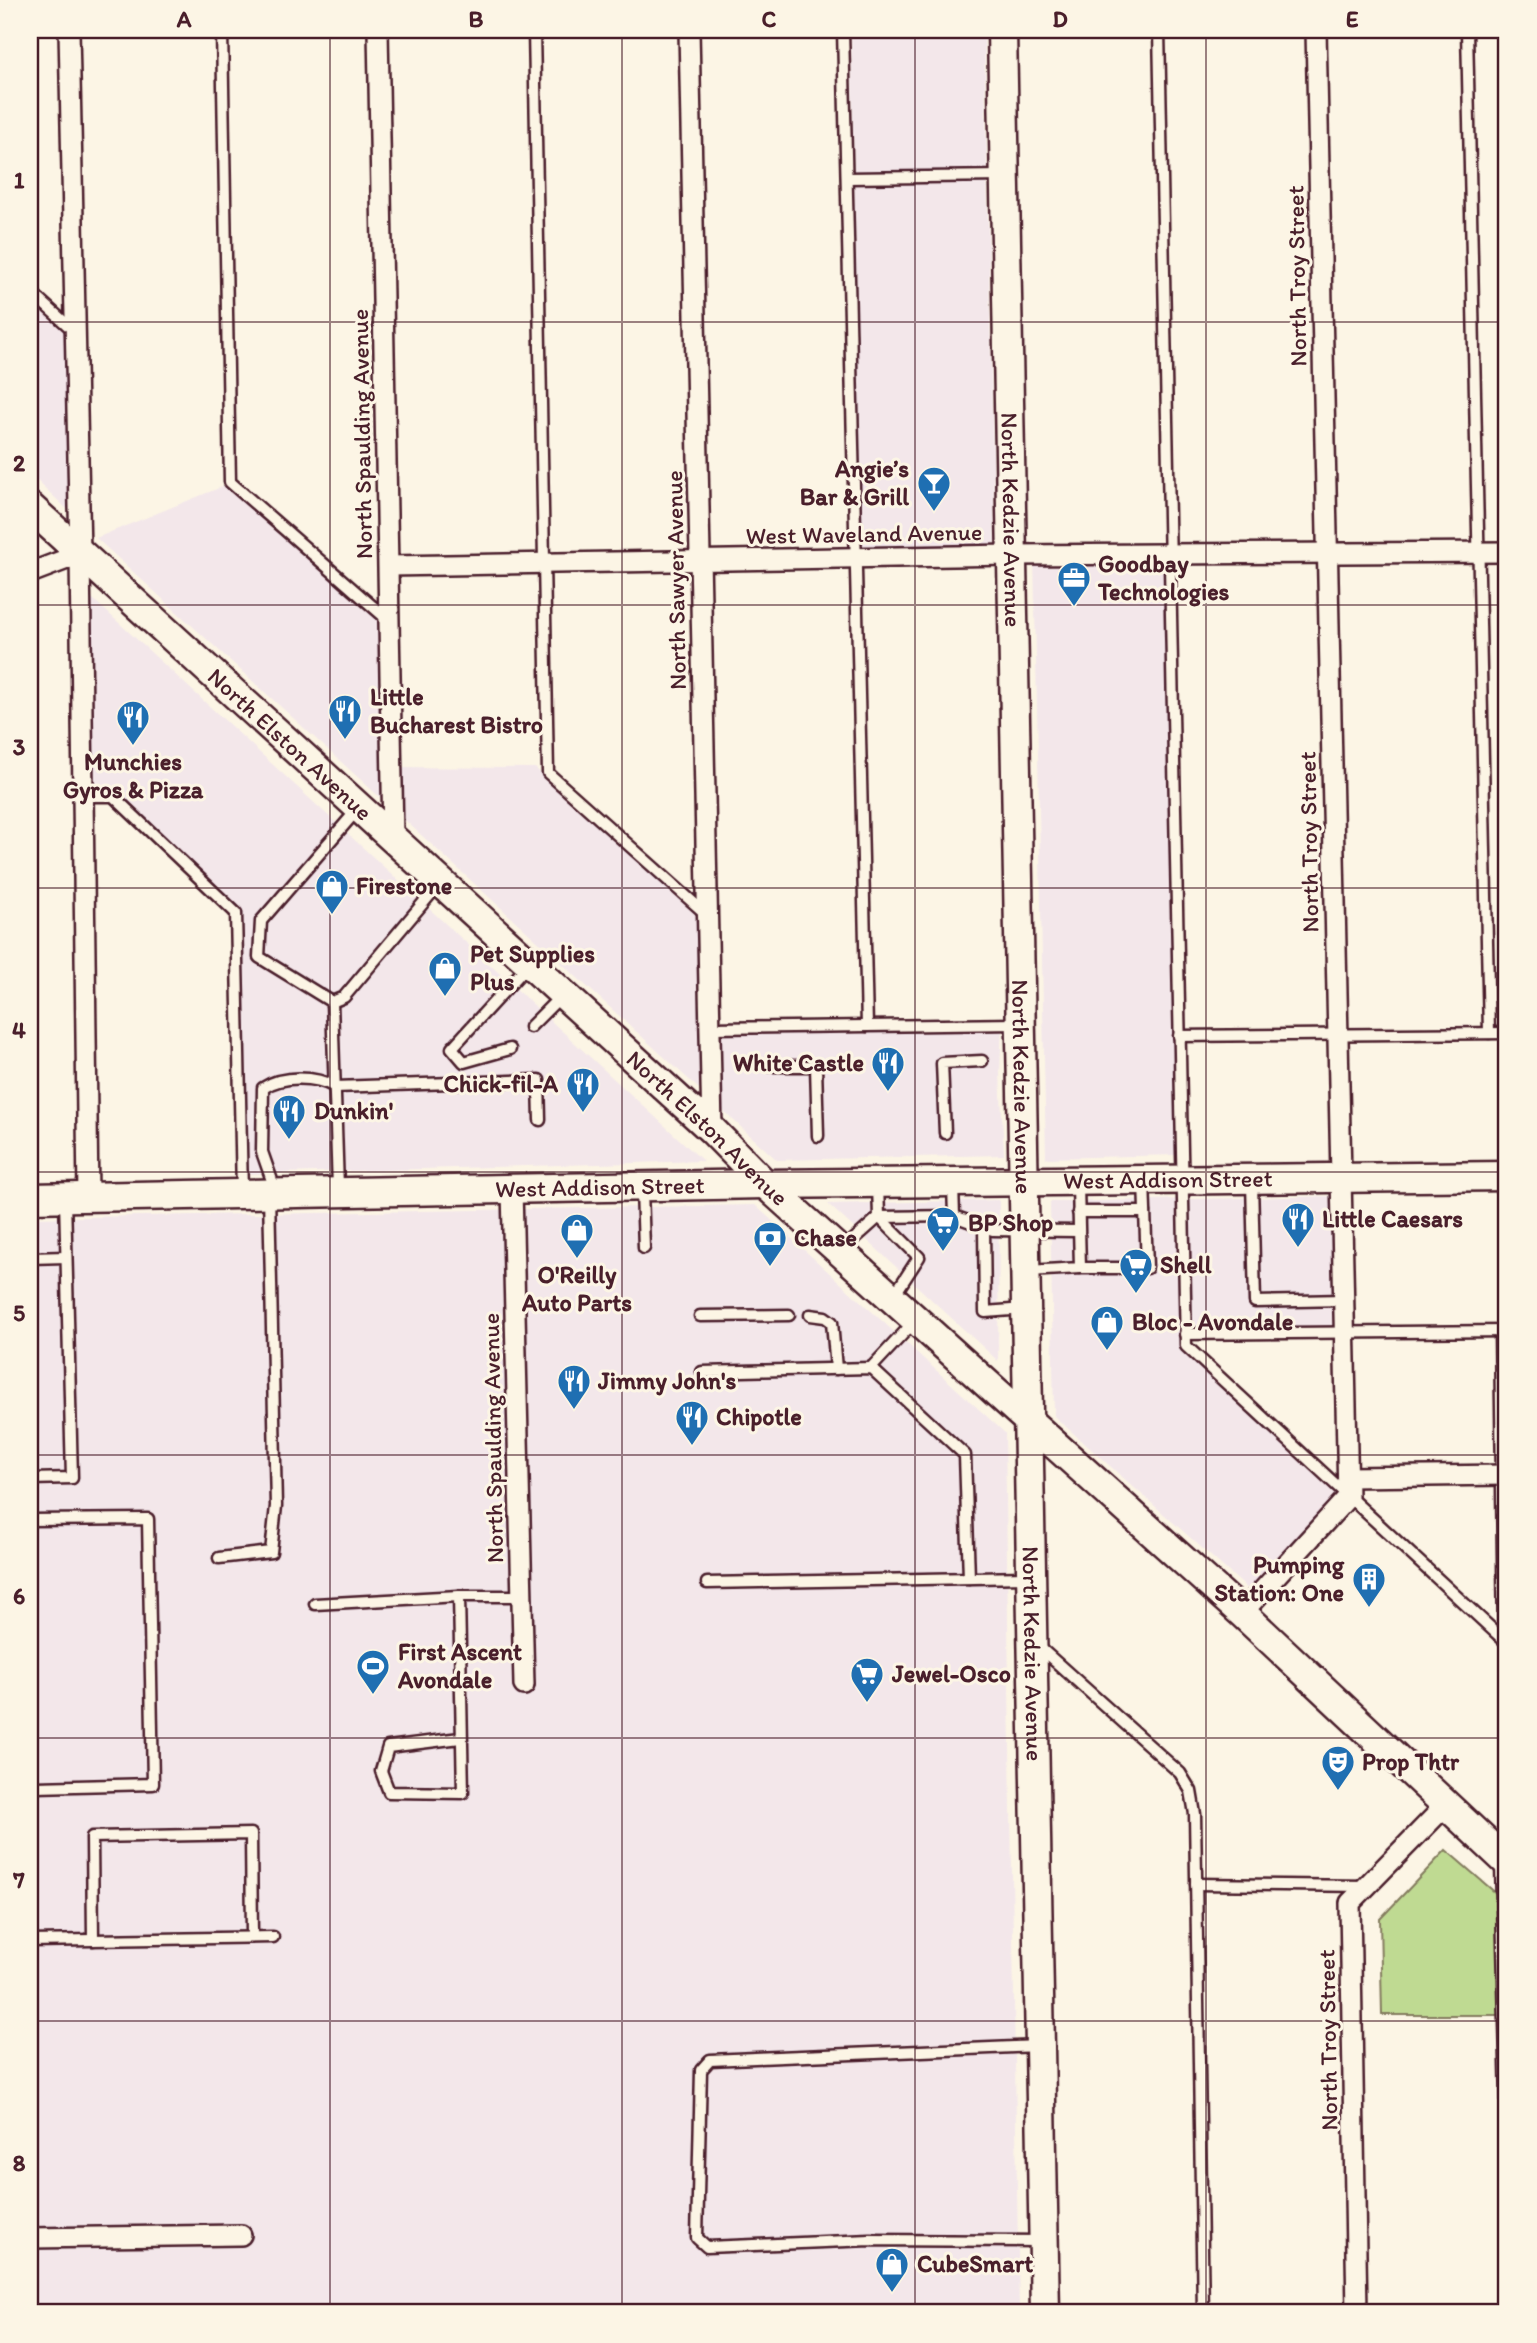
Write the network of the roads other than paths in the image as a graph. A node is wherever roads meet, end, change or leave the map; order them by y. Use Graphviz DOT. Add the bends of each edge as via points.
graph roads {
  1 [pos="69,30"];
  2 [pos="222,30"];
  3 [pos="378,30"];
  4 [pos="534,30"];
  5 [pos="690,30"];
  6 [pos="843,30"];
  7 [pos="1002,30"];
  8 [pos="1159,30"];
  9 [pos="1316,30"];
  10 [pos="1467,30"];
  11 [pos="1004,176"];
  12 [pos="847,178"];
  13 [pos="30,291"];
  14 [pos="75,332"];
  15 [pos="30,507"];
  16 [pos="1479,552"];
  17 [pos="1507,552"];
  18 [pos="1327,553"];
  19 [pos="80,554"];
  20 [pos="1170,554"];
  21 [pos="1012,555"];
  22 [pos="856,559"];
  23 [pos="700,562"];
  24 [pos="545,564"];
  25 [pos="390,566"];
  26 [pos="30,573"];
  27 [pos="390,622"];
  28 [pos="81,796"];
  29 [pos="360,807"];
  30 [pos="393,837"];
  31 [pos="441,882"];
  32 [pos="707,915"];
  33 [pos="529,963"];
  34 [pos="563,993"];
  35 [pos="332,1002"];
  36 [pos="1020,1024"];
  37 [pos="867,1026"];
  38 [pos="530,1027"];
  39 [pos="709,1028"];
  40 [pos="1489,1033"];
  41 [pos="1507,1033"];
  42 [pos="1338,1034"];
  43 [pos="1179,1036"];
  44 [pos="510,1049"];
  45 [pos="982,1061"];
  46 [pos="770,1066"];
  47 [pos="335,1087"];
  48 [pos="540,1120"];
  49 [pos="712,1130"];
  50 [pos="945,1133"];
  51 [pos="818,1136"];
  52 [pos="1507,1176"];
  53 [pos="1341,1177"];
  54 [pos="1182,1178"];
  55 [pos="1252,1178"];
  56 [pos="1144,1179"];
  57 [pos="1078,1180"];
  58 [pos="953,1181"];
  59 [pos="1023,1181"];
  60 [pos="878,1182"];
  61 [pos="765,1184"];
  62 [pos="642,1186"];
  63 [pos="512,1189"];
  64 [pos="338,1192"];
  65 [pos="263,1194"];
  66 [pos="76,1198"];
  67 [pos="30,1199"];
  68 [pos="1078,1212"];
  69 [pos="1145,1212"];
  70 [pos="954,1216"];
  71 [pos="880,1217"];
  72 [pos="984,1227"];
  73 [pos="1024,1231"];
  74 [pos="1078,1231"];
  75 [pos="644,1248"];
  76 [pos="841,1251"];
  77 [pos="66,1257"];
  78 [pos="30,1258"];
  79 [pos="1080,1268"];
  80 [pos="1024,1271"];
  81 [pos="892,1297"];
  82 [pos="1344,1300"];
  83 [pos="1025,1309"];
  84 [pos="789,1315"];
  85 [pos="810,1315"];
  86 [pos="700,1316"];
  87 [pos="916,1319"];
  88 [pos="1504,1331"];
  89 [pos="1345,1333"];
  90 [pos="1185,1334"];
  91 [pos="836,1368"];
  92 [pos="871,1368"];
  93 [pos="702,1372"];
  94 [pos="1027,1418"];
  95 [pos="1504,1475"];
  96 [pos="1348,1477"];
  97 [pos="30,1479"];
  98 [pos="1348,1497"];
  99 [pos="30,1520"];
  100 [pos="219,1558"];
  101 [pos="1030,1577"];
  102 [pos="969,1578"];
  103 [pos="708,1583"];
  104 [pos="459,1596"];
  105 [pos="522,1596"];
  106 [pos="315,1604"];
  107 [pos="1242,1613"];
  108 [pos="1031,1640"];
  109 [pos="1506,1642"];
  110 [pos="524,1685"];
  111 [pos="460,1738"];
  112 [pos="36,1787"];
  113 [pos="1445,1806"];
  114 [pos="1504,1859"];
  115 [pos="1196,1884"];
  116 [pos="1366,1886"];
  117 [pos="253,1937"];
  118 [pos="273,1937"];
  119 [pos="93,1940"];
  120 [pos="30,1941"];
  121 [pos="1040,2046"];
  122 [pos="1507,2103"];
  123 [pos="242,2235"];
  124 [pos="30,2238"];
  125 [pos="1043,2241"];
  126 [pos="1045,2313"];
  127 [pos="1203,2313"];
  128 [pos="1357,2313"];
  1 -- 14 [label="street"];
  2 -- 27 [label="lane" via="230,482"];
  3 -- 25 [label="street, North Spaulding Avenue"];
  4 -- 24 [label="lane"];
  5 -- 23 [label="street, North Sawyer Avenue"];
  6 -- 12 [label="lane"];
  7 -- 11 [label="main road, North Kedzie Avenue"];
  8 -- 20 [label="lane"];
  9 -- 18 [label="street, North Troy Street"];
  10 -- 16 [label="lane"];
  11 -- 12 [label="lane"];
  11 -- 21 [label="main road, North Kedzie Avenue"];
  12 -- 22 [label="lane"];
  13 -- 14 [label="lane"];
  14 -- 19 [label="street"];
  15 -- 19 [label="main road, North Elston Avenue"];
  16 -- 17 [label="street, West Waveland Avenue"];
  16 -- 18 [label="street, West Waveland Avenue"];
  16 -- 40 [label="lane"];
  18 -- 20 [label="street, West Waveland Avenue"];
  18 -- 42 [label="street, North Troy Street"];
  19 -- 26 [label="street"];
  19 -- 28 [label="street"];
  19 -- 29 [label="main road, North Elston Avenue"];
  20 -- 21 [label="street, West Waveland Avenue"];
  20 -- 43 [label="lane"];
  21 -- 22 [label="street, West Waveland Avenue"];
  21 -- 36 [label="main road, North Kedzie Avenue"];
  22 -- 23 [label="street, West Waveland Avenue"];
  22 -- 37 [label="lane"];
  23 -- 24 [label="street, West Waveland Avenue"];
  23 -- 32 [label="street, North Sawyer Avenue"];
  24 -- 25 [label="street, West Waveland Avenue"];
  24 -- 32 [label="lane" via="548,773"];
  25 -- 27 [label="street, North Spaulding Avenue"];
  27 -- 30 [label="street, North Spaulding Avenue"];
  28 -- 65 [label="lane" via="113,796 236,912"];
  28 -- 66 [label="street"];
  29 -- 30 [label="main road, North Elston Avenue"];
  29 -- 35 [label="lane" via="261,921 259,957"];
  30 -- 31 [label="main road, North Elston Avenue"];
  31 -- 33 [label="main road, North Elston Avenue"];
  31 -- 35 [label="lane" via="344,997"];
  32 -- 39 [label="street, North Sawyer Avenue"];
  33 -- 34 [label="main road, North Elston Avenue"];
  33 -- 44 [label="lane" via="452,1048 464,1062"];
  34 -- 38 [label="lane"];
  34 -- 49 [label="main road, North Elston Avenue"];
  35 -- 47 [label="lane"];
  36 -- 37 [label="lane"];
  36 -- 59 [label="main road, North Kedzie Avenue"];
  37 -- 39 [label="lane"];
  39 -- 49 [label="street, North Sawyer Avenue"];
  40 -- 41 [label="lane"];
  40 -- 42 [label="lane"];
  42 -- 43 [label="lane"];
  42 -- 53 [label="street, North Troy Street"];
  43 -- 54 [label="lane"];
  45 -- 50 [label="lane" via="942,1063"];
  46 -- 51 [label="lane" via="816,1066"];
  47 -- 48 [label="lane" via="538,1080"];
  47 -- 64 [label="lane"];
  47 -- 65 [label="lane" via="321,1079 273,1082 263,1088"];
  49 -- 61 [label="main road, North Elston Avenue"];
  52 -- 53 [label="main road, West Addison Street"];
  53 -- 55 [label="main road, West Addison Street"];
  53 -- 82 [label="street, North Troy Street"];
  54 -- 55 [label="main road, West Addison Street"];
  54 -- 56 [label="main road, West Addison Street"];
  54 -- 90 [label="lane"];
  55 -- 82 [label="lane" via="1255,1302"];
  56 -- 57 [label="main road, West Addison Street"];
  56 -- 69 [label="lane"];
  57 -- 59 [label="main road, West Addison Street"];
  57 -- 68 [label="lane"];
  58 -- 59 [label="main road, West Addison Street"];
  58 -- 60 [label="main road, West Addison Street"];
  58 -- 70 [label="lane"];
  59 -- 73 [label="main road, North Kedzie Avenue"];
  60 -- 61 [label="main road, West Addison Street"];
  60 -- 71 [label="lane"];
  61 -- 62 [label="main road, West Addison Street"];
  61 -- 76 [label="main road, North Elston Avenue"];
  62 -- 63 [label="main road, West Addison Street"];
  62 -- 75 [label="lane"];
  63 -- 64 [label="main road, West Addison Street"];
  63 -- 105 [label="street, North Spaulding Avenue"];
  64 -- 65 [label="main road, West Addison Street"];
  65 -- 66 [label="main road, West Addison Street"];
  65 -- 100 [label="lane" via="276,1506 271,1552"];
  66 -- 67 [label="main road, West Addison Street"];
  66 -- 77 [label="lane"];
  68 -- 69 [label="lane"];
  68 -- 74 [label="lane"];
  69 -- 79 [label="lane" via="1147,1268"];
  70 -- 71 [label="lane"];
  70 -- 72 [label="lane"];
  71 -- 76 [label="lane"];
  71 -- 81 [label="lane" via="919,1257"];
  72 -- 73 [label="lane"];
  72 -- 83 [label="lane" via="985,1312"];
  73 -- 74 [label="lane"];
  73 -- 80 [label="main road, North Kedzie Avenue"];
  74 -- 79 [label="lane"];
  76 -- 81 [label="main road, North Elston Avenue"];
  77 -- 78 [label="lane"];
  77 -- 97 [label="lane" via="72,1478"];
  79 -- 80 [label="lane"];
  80 -- 83 [label="main road, North Kedzie Avenue"];
  81 -- 87 [label="main road, North Elston Avenue"];
  82 -- 89 [label="street, North Troy Street"];
  83 -- 94 [label="main road, North Kedzie Avenue"];
  84 -- 86 [label="lane"];
  85 -- 91 [label="lane" via="832,1322"];
  87 -- 92 [label="lane"];
  87 -- 94 [label="main road, North Elston Avenue"];
  88 -- 89 [label="lane"];
  88 -- 95 [label="lane"];
  89 -- 90 [label="lane"];
  89 -- 96 [label="street, North Troy Street"];
  90 -- 98 [label="lane" via="1186,1346"];
  91 -- 92 [label="lane"];
  91 -- 93 [label="lane"];
  92 -- 102 [label="lane" via="965,1455"];
  94 -- 101 [label="main road, North Kedzie Avenue"];
  94 -- 107 [label="main road, North Elston Avenue"];
  95 -- 96 [label="street"];
  95 -- 109 [label="lane"];
  96 -- 98 [label="street, North Troy Street"];
  98 -- 107 [label="street"];
  98 -- 109 [label="lane"];
  99 -- 112 [label="lane" via="148,1519 153,1784"];
  101 -- 102 [label="lane"];
  101 -- 108 [label="main road, North Kedzie Avenue"];
  102 -- 103 [label="lane"];
  104 -- 105 [label="lane"];
  104 -- 106 [label="lane"];
  104 -- 111 [label="lane"];
  105 -- 110 [label="street, North Spaulding Avenue"];
  107 -- 113 [label="main road, North Elston Avenue"];
  108 -- 115 [label="lane" via="1180,1773 1191,1791 1195,1814"];
  108 -- 121 [label="main road, North Kedzie Avenue"];
  111 -- 111 [label="lane" via="463,1793 389,1793 381,1771 388,1747"];
  113 -- 114 [label="main road, North Elston Avenue"];
  113 -- 116 [label="street, North Troy Street"];
  114 -- 122 [label="lane"];
  115 -- 116 [label="lane"];
  115 -- 127 [label="lane"];
  116 -- 128 [label="street, North Troy Street" via="1350,1903"];
  117 -- 118 [label="lane"];
  117 -- 119 [label="lane"];
  117 -- 119 [label="lane" via="251,1835 92,1837"];
  119 -- 120 [label="lane"];
  121 -- 125 [label="main road, North Kedzie Avenue"];
  121 -- 125 [label="lane" via="710,2060 701,2070 697,2238 707,2247 870,2240"];
  123 -- 124 [label="street"];
  125 -- 126 [label="main road, North Kedzie Avenue"];
}
